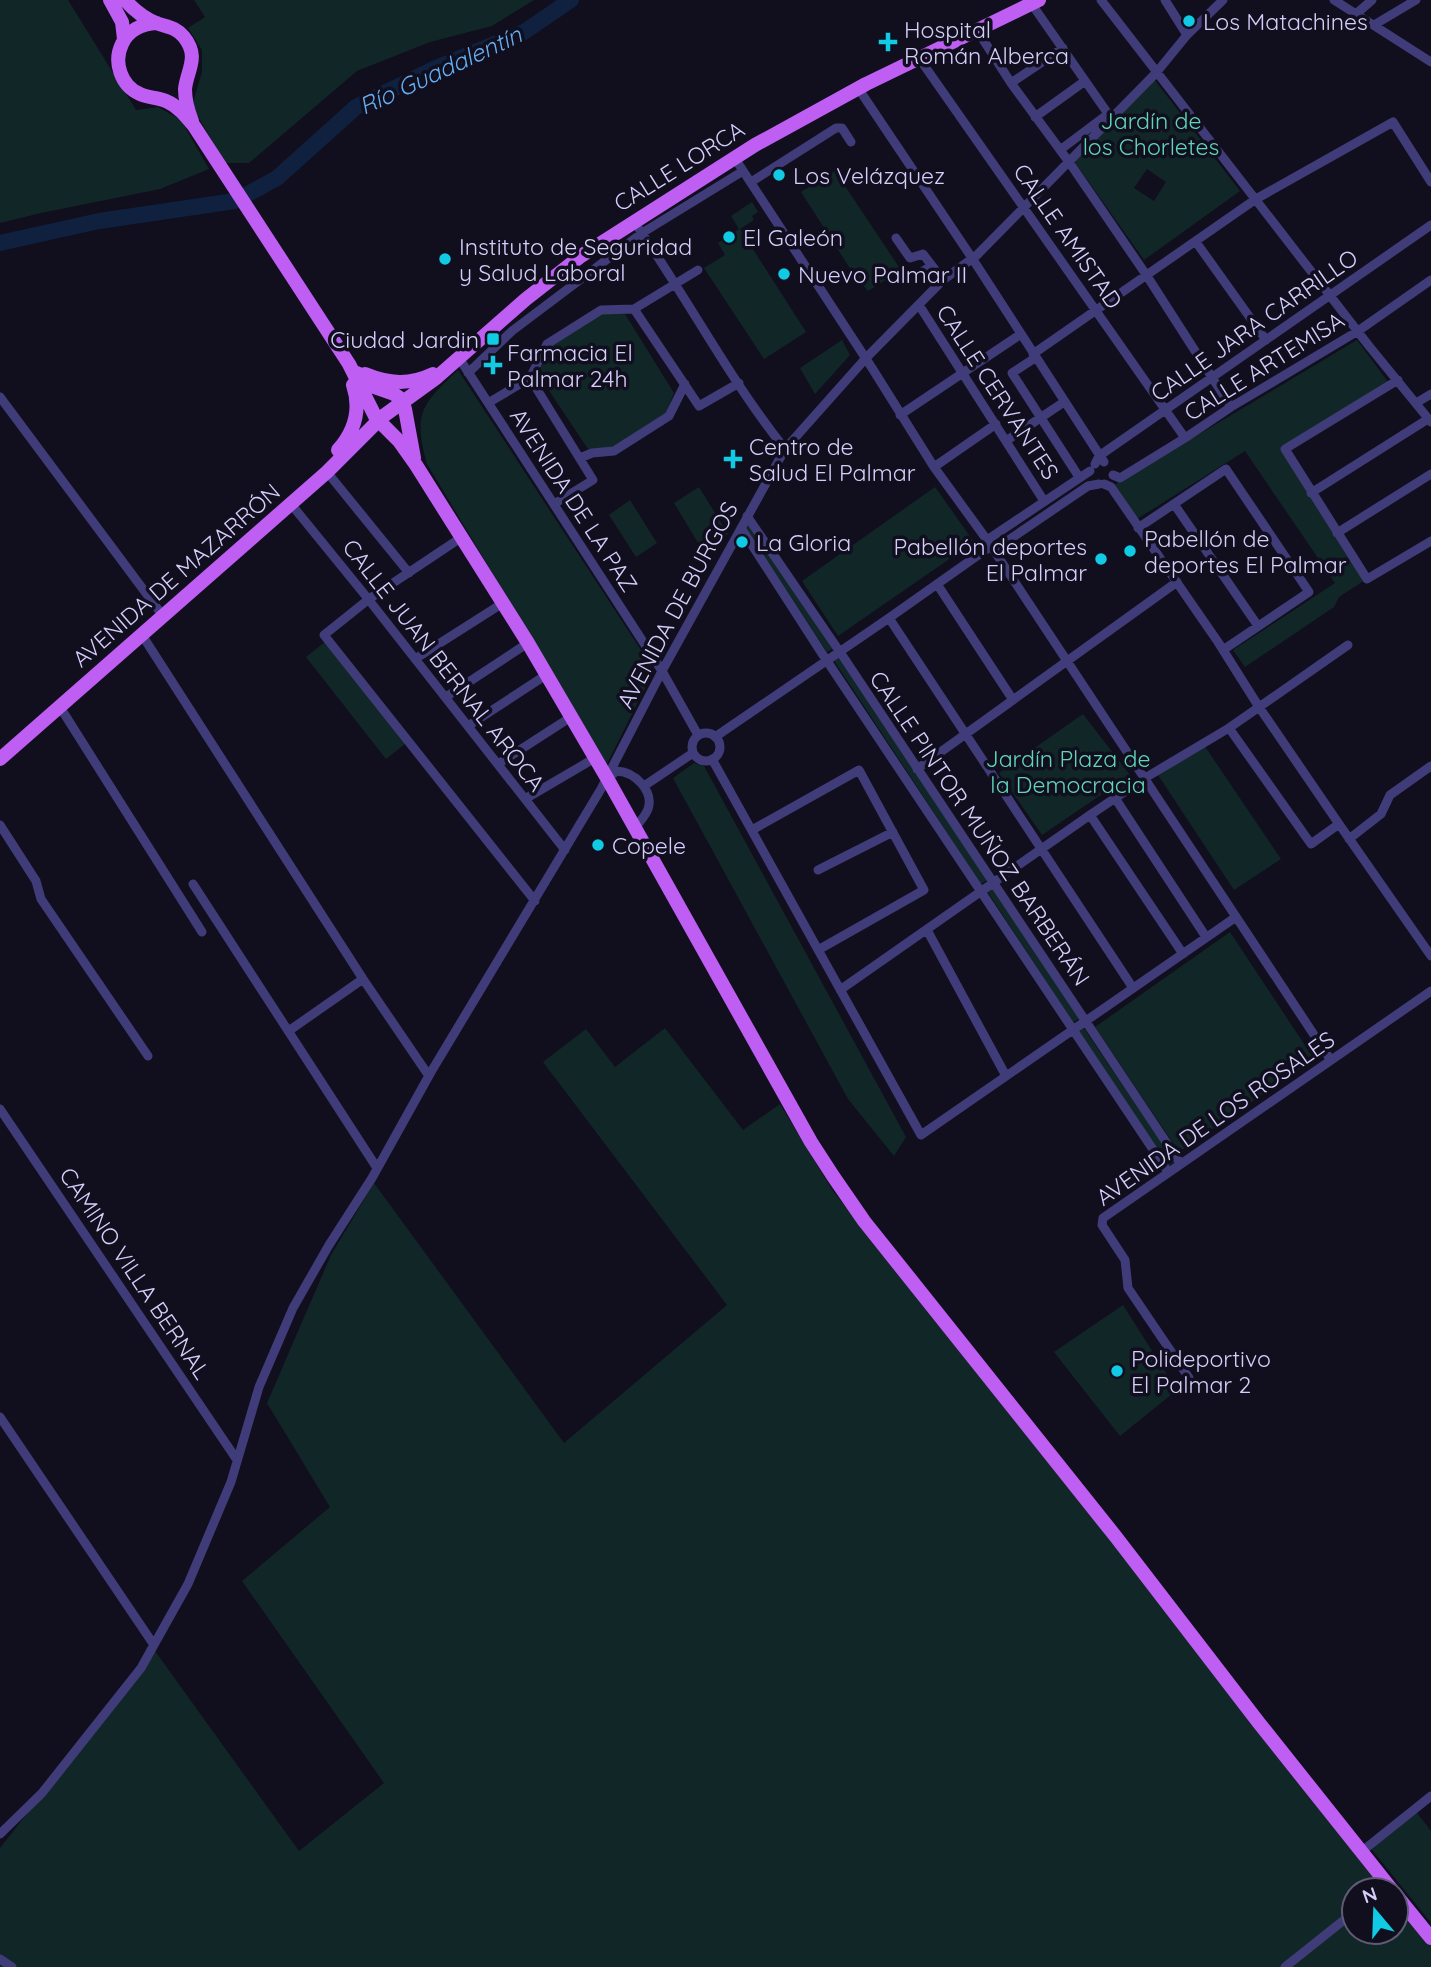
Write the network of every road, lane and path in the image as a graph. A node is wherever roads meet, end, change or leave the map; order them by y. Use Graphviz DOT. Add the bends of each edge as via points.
graph roads {
  1 [pos="110,0"];
  2 [pos="125,0"];
  3 [pos="1101,0"];
  4 [pos="1165,0"];
  5 [pos="1223,0"];
  6 [pos="1334,0"];
  7 [pos="1372,0"];
  8 [pos="1416,0"];
  9 [pos="1035,2"];
  10 [pos="1356,14"];
  11 [pos="157,23"];
  12 [pos="1374,25"];
  13 [pos="977,30"];
  14 [pos="1187,35"];
  15 [pos="124,39"];
  16 [pos="1063,48"];
  17 [pos="919,58"];
  18 [pos="1430,60"];
  19 [pos="1156,73"];
  20 [pos="187,80"];
  21 [pos="1085,81"];
  22 [pos="1011,83"];
  23 [pos="858,88"];
  24 [pos="154,97"];
  25 [pos="1110,116"];
  26 [pos="1035,117"];
  27 [pos="194,126"];
  28 [pos="851,142"];
  29 [pos="1059,150"];
  30 [pos="734,157"];
  31 [pos="1069,162"];
  32 [pos="743,171"];
  33 [pos="751,182"];
  34 [pos="1431,182"];
  35 [pos="1256,199"];
  36 [pos="1024,207"];
  37 [pos="1431,225"];
  38 [pos="638,227"];
  39 [pos="896,238"];
  40 [pos="1196,242"];
  41 [pos="972,258"];
  42 [pos="931,265"];
  43 [pos="698,270"];
  44 [pos="920,273"];
  45 [pos="1147,276"];
  46 [pos="943,280"];
  47 [pos="1431,280"];
  48 [pos="676,283"];
  49 [pos="1331,295"];
  50 [pos="919,305"];
  51 [pos="634,309"];
  52 [pos="1097,311"];
  53 [pos="323,324"];
  54 [pos="1358,331"];
  55 [pos="1021,334"];
  56 [pos="1266,340"];
  57 [pos="1034,356"];
  58 [pos="866,359"];
  59 [pos="454,362"];
  60 [pos="349,364"];
  61 [pos="468,373"];
  62 [pos="963,374"];
  63 [pos="1213,377"];
  64 [pos="530,378"];
  65 [pos="1398,380"];
  66 [pos="739,383"];
  67 [pos="685,384"];
  68 [pos="1431,394"];
  69 [pos="0,397"];
  70 [pos="1064,402"];
  71 [pos="488,403"];
  72 [pos="1416,403"];
  73 [pos="401,404"];
  74 [pos="1231,407"];
  75 [pos="1166,411"];
  76 [pos="900,415"];
  77 [pos="1041,418"];
  78 [pos="1430,420"];
  79 [pos="375,423"];
  80 [pos="996,424"];
  81 [pos="1185,438"];
  82 [pos="1006,441"];
  83 [pos="785,449"];
  84 [pos="580,458"];
  85 [pos="1097,463"];
  86 [pos="416,465"];
  87 [pos="934,467"];
  88 [pos="327,472"];
  89 [pos="1431,474"];
  90 [pos="1079,477"];
  91 [pos="1108,482"];
  92 [pos="1311,493"];
  93 [pos="1044,501"];
  94 [pos="291,504"];
  95 [pos="554,504"];
  96 [pos="1174,504"];
  97 [pos="747,516"];
  98 [pos="741,528"];
  99 [pos="1138,528"];
  100 [pos="1337,533"];
  101 [pos="462,537"];
  102 [pos="1431,541"];
  103 [pos="991,546"];
  104 [pos="409,573"];
  105 [pos="1177,582"];
  106 [pos="937,584"];
  107 [pos="369,600"];
  108 [pos="503,603"];
  109 [pos="163,616"];
  110 [pos="889,618"];
  111 [pos="1258,626"];
  112 [pos="142,635"];
  113 [pos="528,642"];
  114 [pos="1348,645"];
  115 [pos="1223,650"];
  116 [pos="839,651"];
  117 [pos="415,659"];
  118 [pos="827,660"];
  119 [pos="1066,660"];
  120 [pos="662,671"];
  121 [pos="547,674"];
  122 [pos="446,697"];
  123 [pos="1013,700"];
  124 [pos="60,707"];
  125 [pos="1259,707"];
  126 [pos="571,717"];
  127 [pos="468,726"];
  128 [pos="1229,728"];
  129 [pos="698,735"];
  130 [pos="966,735"];
  131 [pos="715,737"];
  132 [pos="693,753"];
  133 [pos="595,758"];
  134 [pos="0,759"];
  135 [pos="617,759"];
  136 [pos="712,759"];
  137 [pos="498,764"];
  138 [pos="1431,766"];
  139 [pos="917,769"];
  140 [pos="624,771"];
  141 [pos="607,778"];
  142 [pos="1145,778"];
  143 [pos="644,786"];
  144 [pos="1115,798"];
  145 [pos="526,799"];
  146 [pos="625,811"];
  147 [pos="1090,815"];
  148 [pos="645,816"];
  149 [pos="1339,824"];
  150 [pos="0,825"];
  151 [pos="635,828"];
  152 [pos="752,830"];
  153 [pos="893,832"];
  154 [pos="1349,839"];
  155 [pos="1042,849"];
  156 [pos="565,850"];
  157 [pos="818,870"];
  158 [pos="993,882"];
  159 [pos="193,884"];
  160 [pos="981,891"];
  161 [pos="535,901"];
  162 [pos="1237,917"];
  163 [pos="928,930"];
  164 [pos="202,932"];
  165 [pos="1206,937"];
  166 [pos="818,950"];
  167 [pos="1183,954"];
  168 [pos="1431,956"];
  169 [pos="363,979"];
  170 [pos="1133,988"];
  171 [pos="840,990"];
  172 [pos="1431,991"];
  173 [pos="1086,1021"];
  174 [pos="289,1030"];
  175 [pos="1073,1030"];
  176 [pos="148,1056"];
  177 [pos="1330,1059"];
  178 [pos="429,1076"];
  179 [pos="1006,1076"];
  180 [pos="0,1109"];
  181 [pos="1180,1163"];
  182 [pos="377,1168"];
  183 [pos="1168,1172"];
  184 [pos="1189,1378"];
  185 [pos="0,1417"];
  186 [pos="237,1460"];
  187 [pos="154,1645"];
  188 [pos="1431,1796"];
  189 [pos="0,1834"];
  190 [pos="1362,1852"];
  191 [pos="1379,1876"];
  192 [pos="1410,1914"];
  193 [pos="1340,1923"];
  194 [pos="1431,1938"];
  195 [pos="0,1959"];
  196 [pos="12,1967"];
  197 [pos="1285,1967"];
  1 -- 15 [label="main road" via="122,22"];
  2 -- 11 [label="main road"];
  3 -- 19 [label="street"];
  4 -- 14 [label="street"];
  5 -- 14 [label="street, AVENIDA DE BURGOS"];
  6 -- 10 [label="street"];
  7 -- 10 [label="street"];
  8 -- 12 [label="street"];
  9 -- 13 [label="main road, CALLE LORCA"];
  9 -- 16 [label="street"];
  10 -- 12 [label="street"];
  11 -- 15 [label="main road" via="139,27"];
  11 -- 20 [label="main road" via="175,29 188,43 192,61"];
  12 -- 18 [label="street"];
  13 -- 17 [label="main road, CALLE LORCA"];
  13 -- 22 [label="street"];
  14 -- 19 [label="street, AVENIDA DE BURGOS"];
  15 -- 24 [label="main road" via="118,58 122,77 135,92"];
  16 -- 21 [label="street"];
  16 -- 22 [label="street"];
  17 -- 23 [label="main road, CALLE LORCA"];
  17 -- 36 [label="street, CALLE AMISTAD"];
  19 -- 25 [label="street, AVENIDA DE BURGOS"];
  19 -- 35 [label="street"];
  20 -- 24 [label="main road" via="173,93"];
  20 -- 27 [label="main road" via="186,100"];
  21 -- 25 [label="street"];
  21 -- 26 [label="street"];
  22 -- 26 [label="street"];
  23 -- 30 [label="main road, CALLE LORCA"];
  23 -- 41 [label="street"];
  24 -- 27 [label="main road" via="177,108"];
  25 -- 29 [label="street"];
  25 -- 31 [label="street, AVENIDA DE BURGOS"];
  26 -- 29 [label="street"];
  27 -- 53 [label="main road"];
  28 -- 33 [label="street" via="842,128 836,128"];
  29 -- 31 [label="street"];
  30 -- 32 [label="street"];
  30 -- 38 [label="main road, CALLE LORCA"];
  31 -- 36 [label="street, AVENIDA DE BURGOS"];
  31 -- 45 [label="street"];
  32 -- 33 [label="street"];
  32 -- 38 [label="street, CALLE LORCA"];
  33 -- 58 [label="street"];
  34 -- 35 [label="street" via="1393,122"];
  35 -- 40 [label="street"];
  35 -- 49 [label="street"];
  36 -- 41 [label="street, AVENIDA DE BURGOS"];
  36 -- 52 [label="street, CALLE AMISTAD"];
  37 -- 49 [label="street, CALLE JARA CARRILLO"];
  38 -- 48 [label="street"];
  38 -- 59 [label="main road, CALLE LORCA" via="580,256"];
  38 -- 61 [label="street, CALLE LORCA"];
  39 -- 42 [label="street" via="910,258 923,254"];
  40 -- 45 [label="street"];
  40 -- 56 [label="street"];
  41 -- 46 [label="street, AVENIDA DE BURGOS"];
  41 -- 55 [label="street"];
  42 -- 44 [label="street"];
  42 -- 46 [label="street"];
  43 -- 48 [label="street"];
  45 -- 52 [label="street"];
  45 -- 63 [label="street"];
  46 -- 50 [label="street, AVENIDA DE BURGOS"];
  47 -- 54 [label="street, CALLE ARTEMISA"];
  48 -- 51 [label="street"];
  48 -- 66 [label="street"];
  49 -- 54 [label="street"];
  49 -- 56 [label="street, CALLE JARA CARRILLO"];
  50 -- 58 [label="street, AVENIDA DE BURGOS"];
  50 -- 62 [label="street, CALLE CERVANTES"];
  51 -- 64 [label="street" via="601,310 547,344"];
  51 -- 67 [label="street"];
  52 -- 57 [label="street"];
  52 -- 75 [label="street, CALLE AMISTAD"];
  53 -- 60 [label="main road"];
  53 -- 94 [label="main road" via="354,387 356,415 344,444"];
  54 -- 65 [label="street"];
  54 -- 74 [label="street, CALLE ARTEMISA"];
  55 -- 57 [label="street"];
  55 -- 62 [label="street"];
  56 -- 63 [label="street, CALLE JARA CARRILLO"];
  57 -- 70 [label="street"];
  57 -- 77 [label="street" via="1012,373"];
  58 -- 76 [label="street"];
  58 -- 83 [label="street, AVENIDA DE BURGOS"];
  59 -- 60 [label="main road" via="419,380 402,383 375,378"];
  59 -- 61 [label="street, AVENIDA DE LA PAZ"];
  59 -- 73 [label="main road, CALLE LORCA"];
  60 -- 73 [label="main road"];
  60 -- 79 [label="main road"];
  61 -- 71 [label="street, AVENIDA DE LA PAZ"];
  62 -- 76 [label="street"];
  62 -- 80 [label="street, CALLE CERVANTES"];
  63 -- 74 [label="street"];
  63 -- 75 [label="street, CALLE JARA CARRILLO"];
  64 -- 71 [label="street"];
  64 -- 84 [label="street"];
  65 -- 72 [label="street"];
  65 -- 92 [label="street" via="1285,449"];
  66 -- 67 [label="street" via="699,406"];
  66 -- 83 [label="street"];
  67 -- 84 [label="street" via="669,416 614,451"];
  68 -- 72 [label="street"];
  69 -- 109 [label="street"];
  70 -- 77 [label="street"];
  70 -- 85 [label="street"];
  71 -- 95 [label="street, AVENIDA DE LA PAZ"];
  72 -- 78 [label="street"];
  73 -- 79 [label="main road, CALLE LORCA"];
  73 -- 86 [label="main road"];
  74 -- 81 [label="street, CALLE ARTEMISA"];
  75 -- 81 [label="street, CALLE AMISTAD"];
  75 -- 85 [label="street, CALLE JARA CARRILLO"];
  76 -- 87 [label="street"];
  77 -- 82 [label="street"];
  77 -- 90 [label="street"];
  78 -- 92 [label="street"];
  79 -- 86 [label="main road" via="399,441"];
  79 -- 88 [label="main road, AVENIDA DE MAZARRÓN"];
  80 -- 82 [label="street, CALLE CERVANTES"];
  80 -- 87 [label="street"];
  81 -- 91 [label="street, CALLE ARTEMISA"];
  82 -- 93 [label="street, CALLE CERVANTES"];
  83 -- 97 [label="street, AVENIDA DE BURGOS"];
  84 -- 95 [label="street" via="593,480"];
  85 -- 90 [label="street, CALLE JARA CARRILLO"];
  85 -- 91 [label="street" via="1111,467"];
  85 -- 91 [label="street" via="1092,479"];
  86 -- 101 [label="main road"];
  87 -- 103 [label="street"];
  88 -- 94 [label="main road, AVENIDA DE MAZARRÓN"];
  88 -- 104 [label="street"];
  89 -- 100 [label="street"];
  90 -- 93 [label="street, CALLE JARA CARRILLO"];
  91 -- 99 [label="street"];
  91 -- 103 [label="street" via="1088,486"];
  92 -- 100 [label="street"];
  93 -- 103 [label="street, CALLE JARA CARRILLO"];
  94 -- 107 [label="street, CALLE JUAN BERNAL AROCA"];
  94 -- 109 [label="main road, AVENIDA DE MAZARRÓN"];
  95 -- 120 [label="street, AVENIDA DE LA PAZ"];
  96 -- 99 [label="street"];
  96 -- 111 [label="street"];
  96 -- 111 [label="street" via="1226,469 1309,592"];
  97 -- 98 [label="street, AVENIDA DE BURGOS"];
  97 -- 116 [label="street, CALLE PINTOR MUÑOZ BARBERÁN"];
  98 -- 118 [label="street, CALLE PINTOR MUÑOZ BARBERÁN"];
  98 -- 120 [label="street, AVENIDA DE BURGOS"];
  99 -- 105 [label="street"];
  100 -- 102 [label="street" via="1367,579"];
  101 -- 104 [label="street"];
  101 -- 108 [label="main road"];
  103 -- 106 [label="street"];
  103 -- 119 [label="street"];
  104 -- 107 [label="street"];
  105 -- 115 [label="street"];
  105 -- 119 [label="street"];
  106 -- 110 [label="street"];
  106 -- 123 [label="street"];
  107 -- 117 [label="street, CALLE JUAN BERNAL AROCA"];
  107 -- 161 [label="street" via="324,635"];
  108 -- 113 [label="main road"];
  108 -- 117 [label="street"];
  109 -- 112 [label="main road, AVENIDA DE MAZARRÓN"];
  110 -- 116 [label="street"];
  110 -- 130 [label="street"];
  111 -- 115 [label="street"];
  112 -- 124 [label="main road, AVENIDA DE MAZARRÓN"];
  112 -- 169 [label="street"];
  113 -- 121 [label="main road"];
  113 -- 122 [label="street"];
  114 -- 125 [label="street"];
  115 -- 125 [label="street"];
  116 -- 118 [label="street"];
  116 -- 139 [label="street, CALLE PINTOR MUÑOZ BARBERÁN"];
  117 -- 122 [label="street, CALLE JUAN BERNAL AROCA"];
  118 -- 131 [label="street"];
  118 -- 160 [label="street, CALLE PINTOR MUÑOZ BARBERÁN"];
  119 -- 123 [label="street"];
  119 -- 142 [label="street"];
  120 -- 129 [label="street, AVENIDA DE LA PAZ"];
  120 -- 135 [label="street, AVENIDA DE BURGOS"];
  121 -- 126 [label="main road"];
  121 -- 127 [label="street"];
  122 -- 127 [label="street, CALLE JUAN BERNAL AROCA"];
  123 -- 130 [label="street"];
  124 -- 134 [label="main road, AVENIDA DE MAZARRÓN"];
  124 -- 164 [label="street"];
  125 -- 128 [label="street"];
  125 -- 149 [label="street"];
  126 -- 133 [label="main road"];
  126 -- 137 [label="street"];
  127 -- 137 [label="street, CALLE JUAN BERNAL AROCA"];
  128 -- 142 [label="street"];
  128 -- 149 [label="street" via="1311,844"];
  129 -- 131 [label="street"];
  129 -- 132 [label="street" via="692,743"];
  130 -- 139 [label="street"];
  130 -- 155 [label="street"];
  131 -- 136 [label="street" via="719,749"];
  132 -- 136 [label="street" via="701,760"];
  132 -- 143 [label="street"];
  133 -- 141 [label="main road"];
  133 -- 145 [label="street"];
  135 -- 140 [label="street"];
  135 -- 141 [label="street, AVENIDA DE BURGOS"];
  136 -- 152 [label="street"];
  137 -- 145 [label="street, CALLE JUAN BERNAL AROCA"];
  138 -- 154 [label="street" via="1390,795 1381,814"];
  139 -- 158 [label="street, CALLE PINTOR MUÑOZ BARBERÁN"];
  140 -- 141 [label="street"];
  140 -- 143 [label="street"];
  141 -- 146 [label="main road"];
  141 -- 156 [label="street, AVENIDA DE BURGOS"];
  142 -- 144 [label="street"];
  142 -- 162 [label="street"];
  143 -- 148 [label="street" via="649,799"];
  144 -- 147 [label="street"];
  144 -- 165 [label="street"];
  145 -- 156 [label="street, CALLE JUAN BERNAL AROCA"];
  146 -- 148 [label="street"];
  146 -- 151 [label="main road"];
  147 -- 155 [label="street"];
  147 -- 167 [label="street"];
  148 -- 151 [label="street"];
  149 -- 154 [label="street"];
  150 -- 176 [label="street" via="36,881 41,899"];
  151 -- 190 [label="main road" via="848,1199"];
  152 -- 153 [label="street" via="859,770"];
  152 -- 166 [label="street"];
  153 -- 157 [label="street"];
  153 -- 166 [label="street" via="924,890"];
  154 -- 168 [label="street"];
  155 -- 158 [label="street"];
  155 -- 170 [label="street"];
  156 -- 161 [label="street, AVENIDA DE BURGOS"];
  158 -- 160 [label="street"];
  158 -- 173 [label="street, CALLE PINTOR MUÑOZ BARBERÁN"];
  159 -- 174 [label="street"];
  160 -- 163 [label="street"];
  160 -- 175 [label="street, CALLE PINTOR MUÑOZ BARBERÁN"];
  161 -- 178 [label="street, AVENIDA DE BURGOS"];
  162 -- 165 [label="street"];
  162 -- 177 [label="street"];
  163 -- 171 [label="street"];
  163 -- 179 [label="street"];
  165 -- 167 [label="street"];
  166 -- 171 [label="street"];
  167 -- 170 [label="street"];
  169 -- 174 [label="street"];
  169 -- 178 [label="street"];
  170 -- 173 [label="street"];
  171 -- 179 [label="street" via="921,1135"];
  172 -- 177 [label="street, AVENIDA DE LOS ROSALES"];
  173 -- 175 [label="street"];
  173 -- 181 [label="street, CALLE PINTOR MUÑOZ BARBERÁN"];
  174 -- 182 [label="street"];
  175 -- 179 [label="street"];
  175 -- 183 [label="street, CALLE PINTOR MUÑOZ BARBERÁN"];
  177 -- 181 [label="street, AVENIDA DE LOS ROSALES"];
  178 -- 182 [label="street, AVENIDA DE BURGOS"];
  180 -- 186 [label="street, CAMINO VILLA BERNAL"];
  181 -- 183 [label="street, AVENIDA DE LOS ROSALES"];
  182 -- 186 [label="street, AVENIDA DE BURGOS" via="293,1308 259,1387"];
  183 -- 184 [label="street, AVENIDA DE LOS ROSALES" via="1102,1218 1102,1225 1125,1260 1128,1288"];
  185 -- 187 [label="street"];
  186 -- 187 [label="street, AVENIDA DE BURGOS" via="188,1584"];
  187 -- 189 [label="street, AVENIDA DE BURGOS" via="141,1668 42,1793"];
  188 -- 190 [label="street"];
  190 -- 191 [label="main road"];
  192 -- 194 [label="main road"];
  193 -- 197 [label="street"];
  195 -- 196 [label="street"];
}
